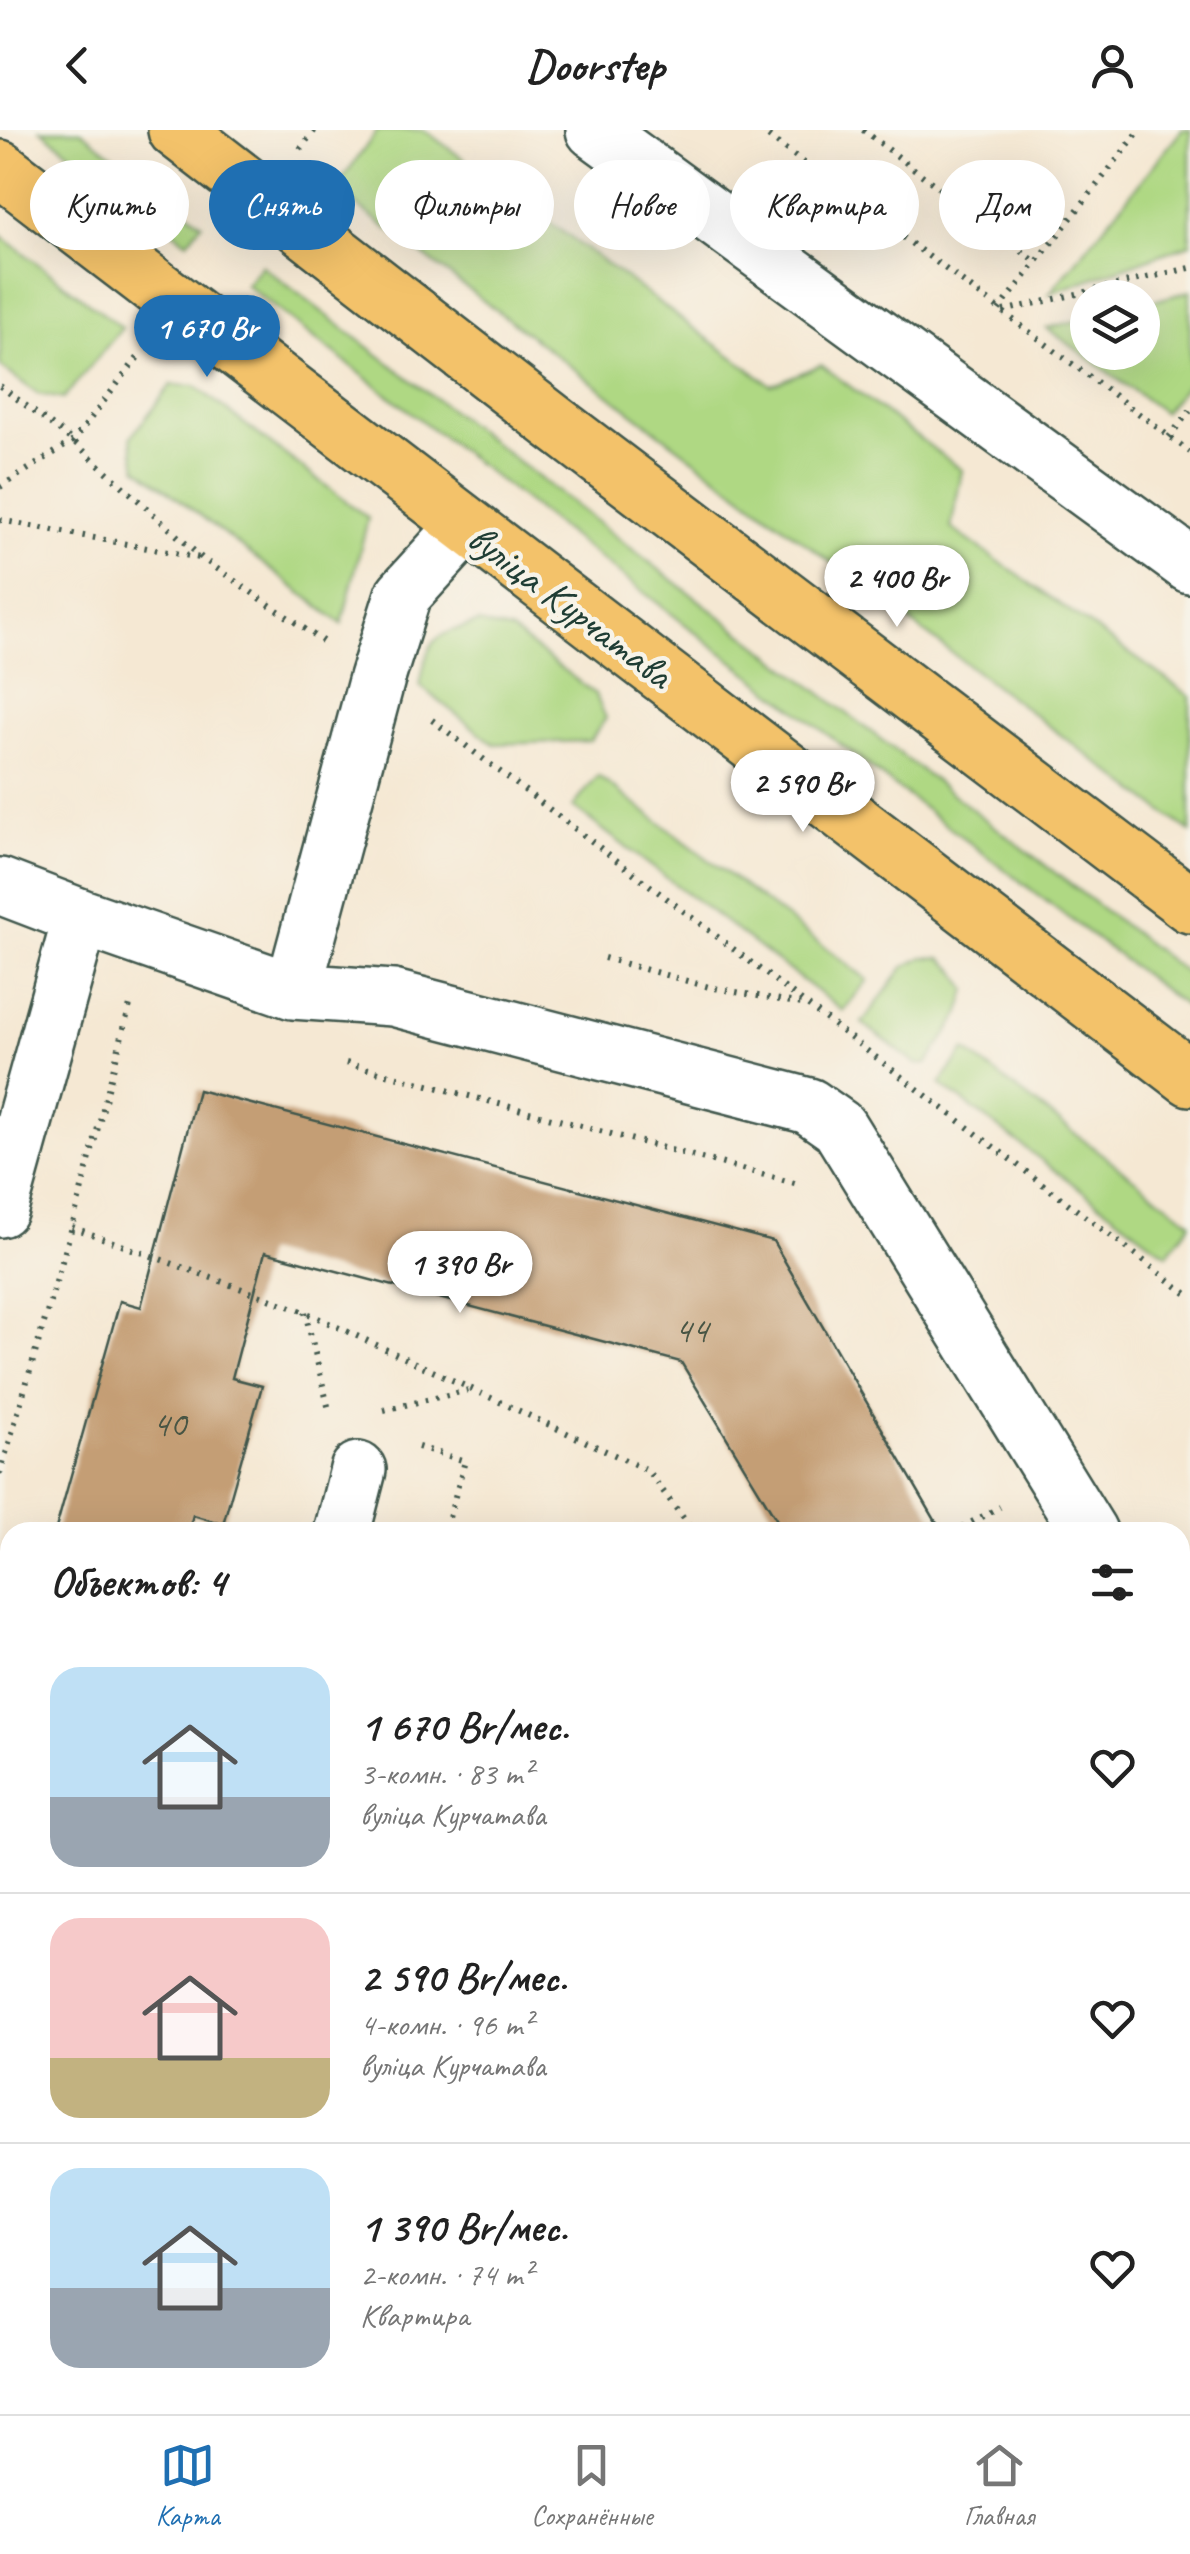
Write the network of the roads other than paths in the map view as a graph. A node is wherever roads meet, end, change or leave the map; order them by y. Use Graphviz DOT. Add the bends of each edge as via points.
graph roads {
  1 [pos="176,130"];
  2 [pos="594,130"];
  3 [pos="0,168"];
  4 [pos="466,526"];
  5 [pos="1190,565"];
  6 [pos="0,886"];
  7 [pos="1190,904"];
  8 [pos="81,917"];
  9 [pos="293,991"];
  10 [pos="1190,1078"];
  11 [pos="0,1209"];
  12 [pos="358,1470"];
  13 [pos="345,1522"];
  14 [pos="1083,1522"];
  1 -- 7 [label="main road"];
  2 -- 5 [label="lane"];
  3 -- 4 [label="main road, вуліца Курчатава"];
  4 -- 9 [label="lane" via="403,595"];
  4 -- 10 [label="main road, вуліца Курчатава"];
  6 -- 8 [label="lane"];
  8 -- 9 [label="lane"];
  8 -- 11 [label="lane"];
  9 -- 14 [label="lane" via="393,998 810,1106 838,1128"];
  12 -- 13 [label="lane"];
}
